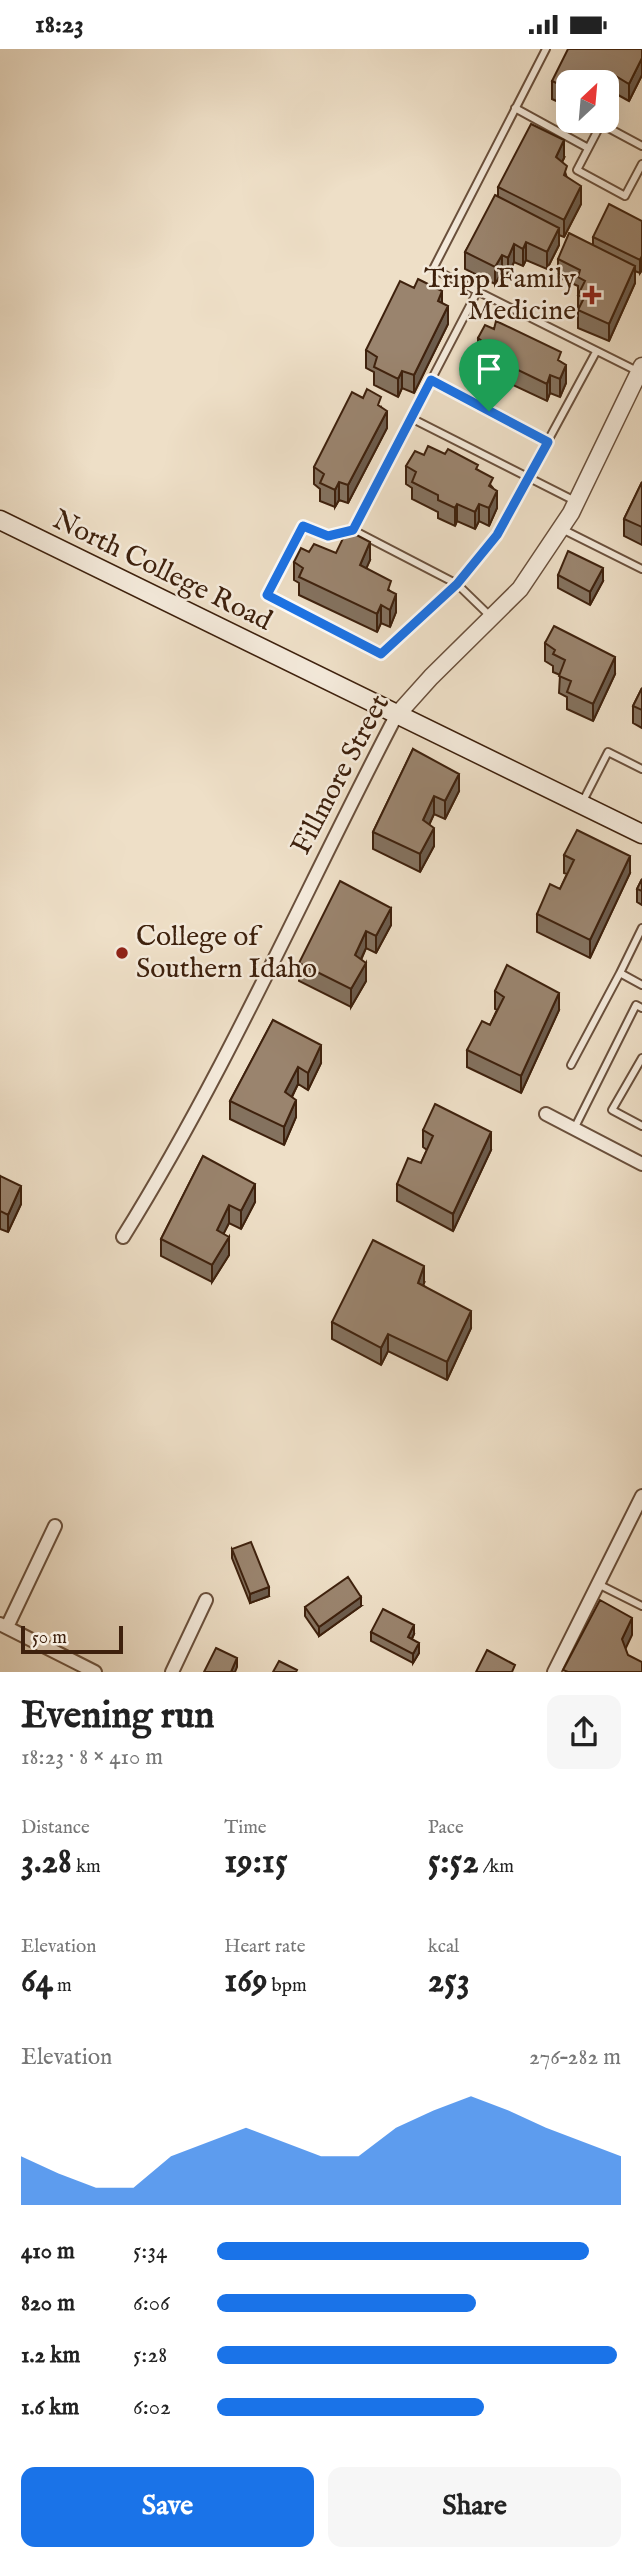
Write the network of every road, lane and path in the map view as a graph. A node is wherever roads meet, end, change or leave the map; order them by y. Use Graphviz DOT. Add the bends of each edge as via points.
graph roads {
  1 [pos="546,49"];
  2 [pos="515,108"];
  3 [pos="642,146"];
  4 [pos="589,148"];
  5 [pos="642,165"];
  6 [pos="640,174"];
  7 [pos="477,292"];
  8 [pos="596,352"];
  9 [pos="641,370"];
  10 [pos="431,380"];
  11 [pos="411,418"];
  12 [pos="548,442"];
  13 [pos="529,478"];
  14 [pos="576,502"];
  15 [pos="0,520"];
  16 [pos="560,529"];
  17 [pos="353,530"];
  18 [pos="642,569"];
  19 [pos="457,584"];
  20 [pos="492,617"];
  21 [pos="396,716"];
  22 [pos="642,769"];
  23 [pos="582,805"];
  24 [pos="642,834"];
  25 [pos="642,928"];
  26 [pos="620,973"];
  27 [pos="642,985"];
  28 [pos="640,1004"];
  29 [pos="642,1058"];
  30 [pos="571,1065"];
  31 [pos="546,1114"];
  32 [pos="642,1126"];
  33 [pos="575,1129"];
  34 [pos="642,1164"];
  35 [pos="123,1237"];
  36 [pos="642,1496"];
  37 [pos="55,1526"];
  38 [pos="598,1584"];
  39 [pos="206,1599"];
  40 [pos="642,1606"];
  41 [pos="3,1625"];
  42 [pos="95,1672"];
  43 [pos="172,1672"];
  44 [pos="554,1672"];
  1 -- 2 [label="lane"];
  2 -- 4 [label="lane"];
  2 -- 7 [label="lane" via="433,269"];
  3 -- 4 [label="lane" via="601,124"];
  4 -- 6 [label="lane" via="577,170 625,196"];
  5 -- 6 [label="lane"];
  7 -- 8 [label="lane"];
  7 -- 10 [label="lane"];
  8 -- 9 [label="lane"];
  8 -- 12 [label="lane"];
  9 -- 14 [label="street, Fillmore Street"];
  10 -- 11 [label="lane"];
  10 -- 12 [label="lane"];
  11 -- 13 [label="lane"];
  11 -- 17 [label="lane"];
  12 -- 13 [label="lane"];
  13 -- 14 [label="lane"];
  13 -- 19 [label="lane" via="497,535"];
  14 -- 16 [label="street, Fillmore Street"];
  15 -- 21 [label="main road, North College Road"];
  16 -- 18 [label="lane"];
  16 -- 20 [label="street, Fillmore Street" via="520,589"];
  17 -- 19 [label="lane"];
  17 -- 19 [label="lane" via="328,536 303,526 267,595 381,654"];
  19 -- 20 [label="lane"];
  20 -- 21 [label="street, Fillmore Street"];
  21 -- 23 [label="main road, North College Road"];
  21 -- 35 [label="street, Fillmore Street" via="267,978 165,1169"];
  22 -- 23 [label="lane" via="608,752"];
  23 -- 24 [label="main road, North College Road"];
  25 -- 26 [label="lane"];
  26 -- 27 [label="lane"];
  26 -- 30 [label="lane"];
  28 -- 33 [label="lane"];
  29 -- 32 [label="lane" via="612,1110"];
  31 -- 33 [label="street"];
  33 -- 34 [label="street"];
  36 -- 38 [label="street"];
  37 -- 41 [label="street"];
  38 -- 40 [label="lane"];
  38 -- 44 [label="street"];
  39 -- 43 [label="street"];
  41 -- 42 [label="street"];
}
